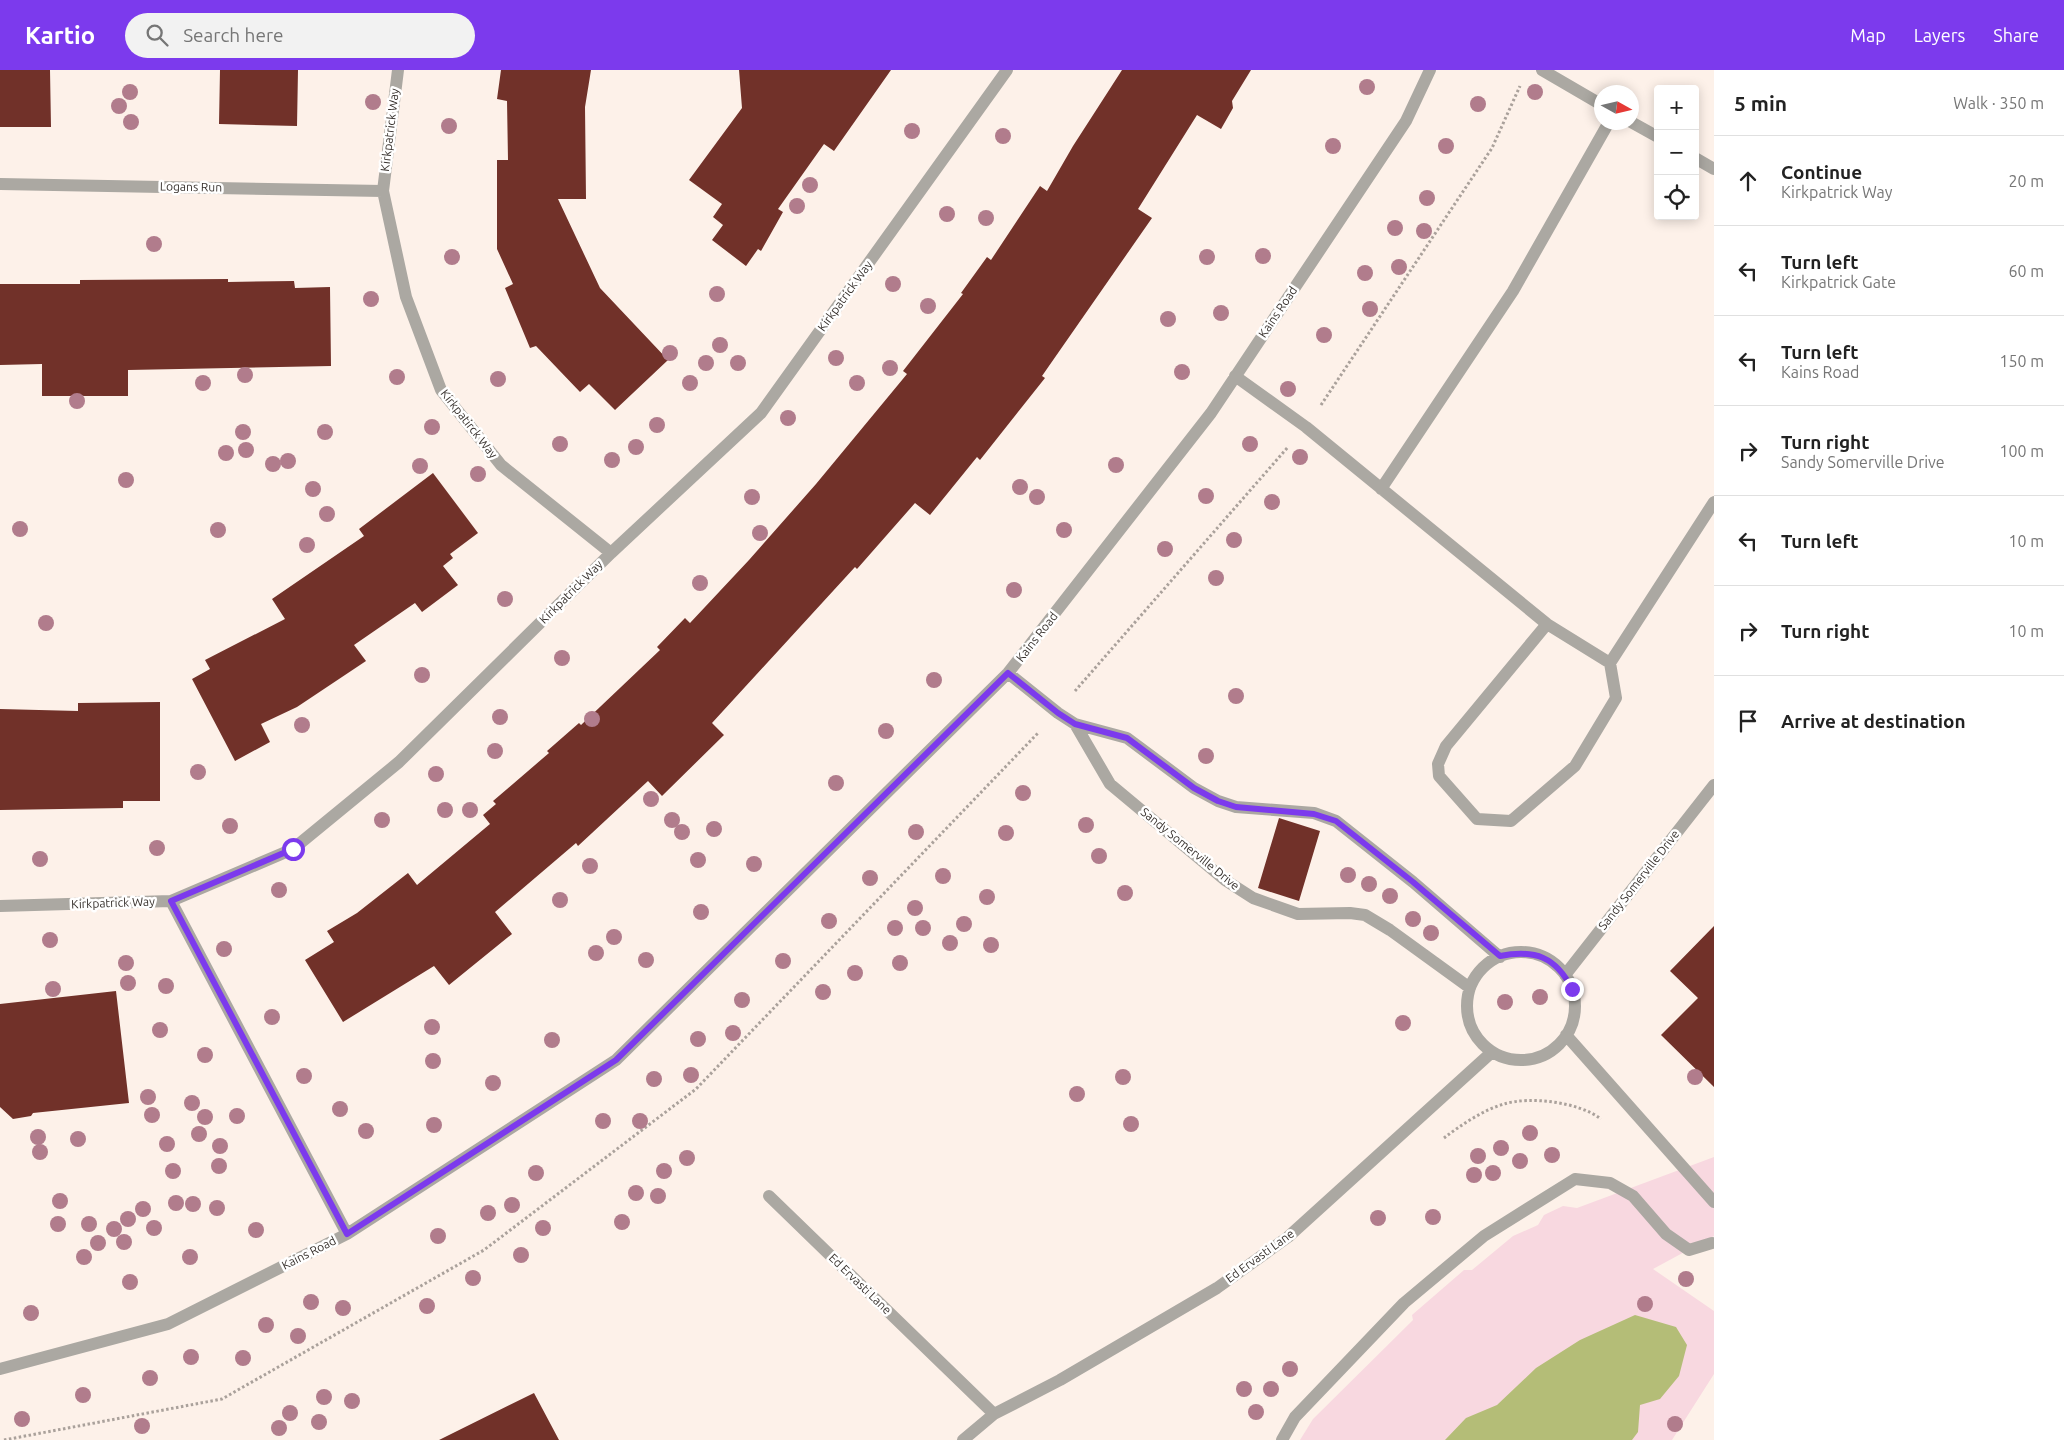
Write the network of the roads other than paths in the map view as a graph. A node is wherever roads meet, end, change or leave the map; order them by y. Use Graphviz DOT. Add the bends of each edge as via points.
graph roads {
  1 [pos="398,70"];
  2 [pos="1007,70"];
  3 [pos="1430,70"];
  4 [pos="1542,70"];
  5 [pos="1594,100"];
  6 [pos="1639,126"];
  7 [pos="1605,130"];
  8 [pos="1654,135"];
  9 [pos="1699,160"];
  10 [pos="1714,169"];
  11 [pos="0,184"];
  12 [pos="383,191"];
  13 [pos="1235,376"];
  14 [pos="1381,489"];
  15 [pos="1714,502"];
  16 [pos="612,552"];
  17 [pos="1547,624"];
  18 [pos="1610,663"];
  19 [pos="1008,673"];
  20 [pos="1075,724"];
  21 [pos="1714,785"];
  22 [pos="171,901"];
  23 [pos="0,906"];
  24 [pos="1500,956"];
  25 [pos="1565,975"];
  26 [pos="1470,988"];
  27 [pos="1566,1035"];
  28 [pos="1492,1052"];
  29 [pos="769,1196"];
  30 [pos="1714,1202"];
  31 [pos="347,1234"];
  32 [pos="1712,1243"];
  33 [pos="0,1369"];
  34 [pos="994,1414"];
  35 [pos="964,1440"];
  36 [pos="1282,1440"];
  1 -- 12 [label="street, Kirkpatrick Way"];
  2 -- 16 [label="street, Kirkpatrick Way" via="761,413"];
  3 -- 13 [label="street, Kains Road" via="1406,121"];
  4 -- 5 [label="street"];
  6 -- 8 [label="street"];
  7 -- 14 [label="street" via="1513,292"];
  9 -- 10 [label="street"];
  11 -- 12 [label="street, Logans Run"];
  12 -- 16 [label="street, Kirkpatirck Way" via="406,297 441,390 501,465"];
  13 -- 14 [label="street"];
  13 -- 19 [label="street, Kains Road" via="1211,413"];
  14 -- 17 [label="street"];
  15 -- 18 [label="street"];
  16 -- 22 [label="street, Kirkpatrick Way" via="399,762 293,849"];
  17 -- 18 [label="street"];
  17 -- 18 [label="street" via="1446,746 1438,764 1439,776 1478,819 1511,822 1575,766 1616,698"];
  19 -- 20 [label="street, Sandy Somerville Drive"];
  19 -- 31 [label="street, Kains Road" via="616,1060"];
  20 -- 24 [label="street, Sandy Somerville Drive" via="1127,738 1194,788 1218,801 1236,807 1314,814 1336,821"];
  20 -- 26 [label="street, Sandy Somerville Drive" via="1110,784 1225,880 1254,898 1298,914 1365,915"];
  21 -- 25 [label="street, Sandy Somerville Drive"];
  22 -- 23 [label="street, Kirkpatrick Way"];
  22 -- 31 [label="street"];
  24 -- 25 [label="street" via="1536,955 1552,962"];
  24 -- 26 [label="street" via="1477,974"];
  25 -- 27 [label="street" via="1572,989 1574,1005 1573,1020"];
  26 -- 28 [label="street" via="1467,1005 1470,1024 1478,1039"];
  27 -- 28 [label="street" via="1555,1048 1524,1061 1507,1059"];
  27 -- 30 [label="street"];
  28 -- 34 [label="street, Ed Ervasti Lane" via="1288,1237 1217,1288 1060,1380"];
  29 -- 34 [label="street, Ed Ervasti Lane"];
  31 -- 33 [label="street, Kains Road" via="168,1324"];
  32 -- 36 [label="street" via="1689,1250 1666,1234 1633,1196 1610,1183 1575,1179 1484,1236 1404,1303 1295,1417"];
  34 -- 35 [label="street, Ed Ervasti Lane"];
}
